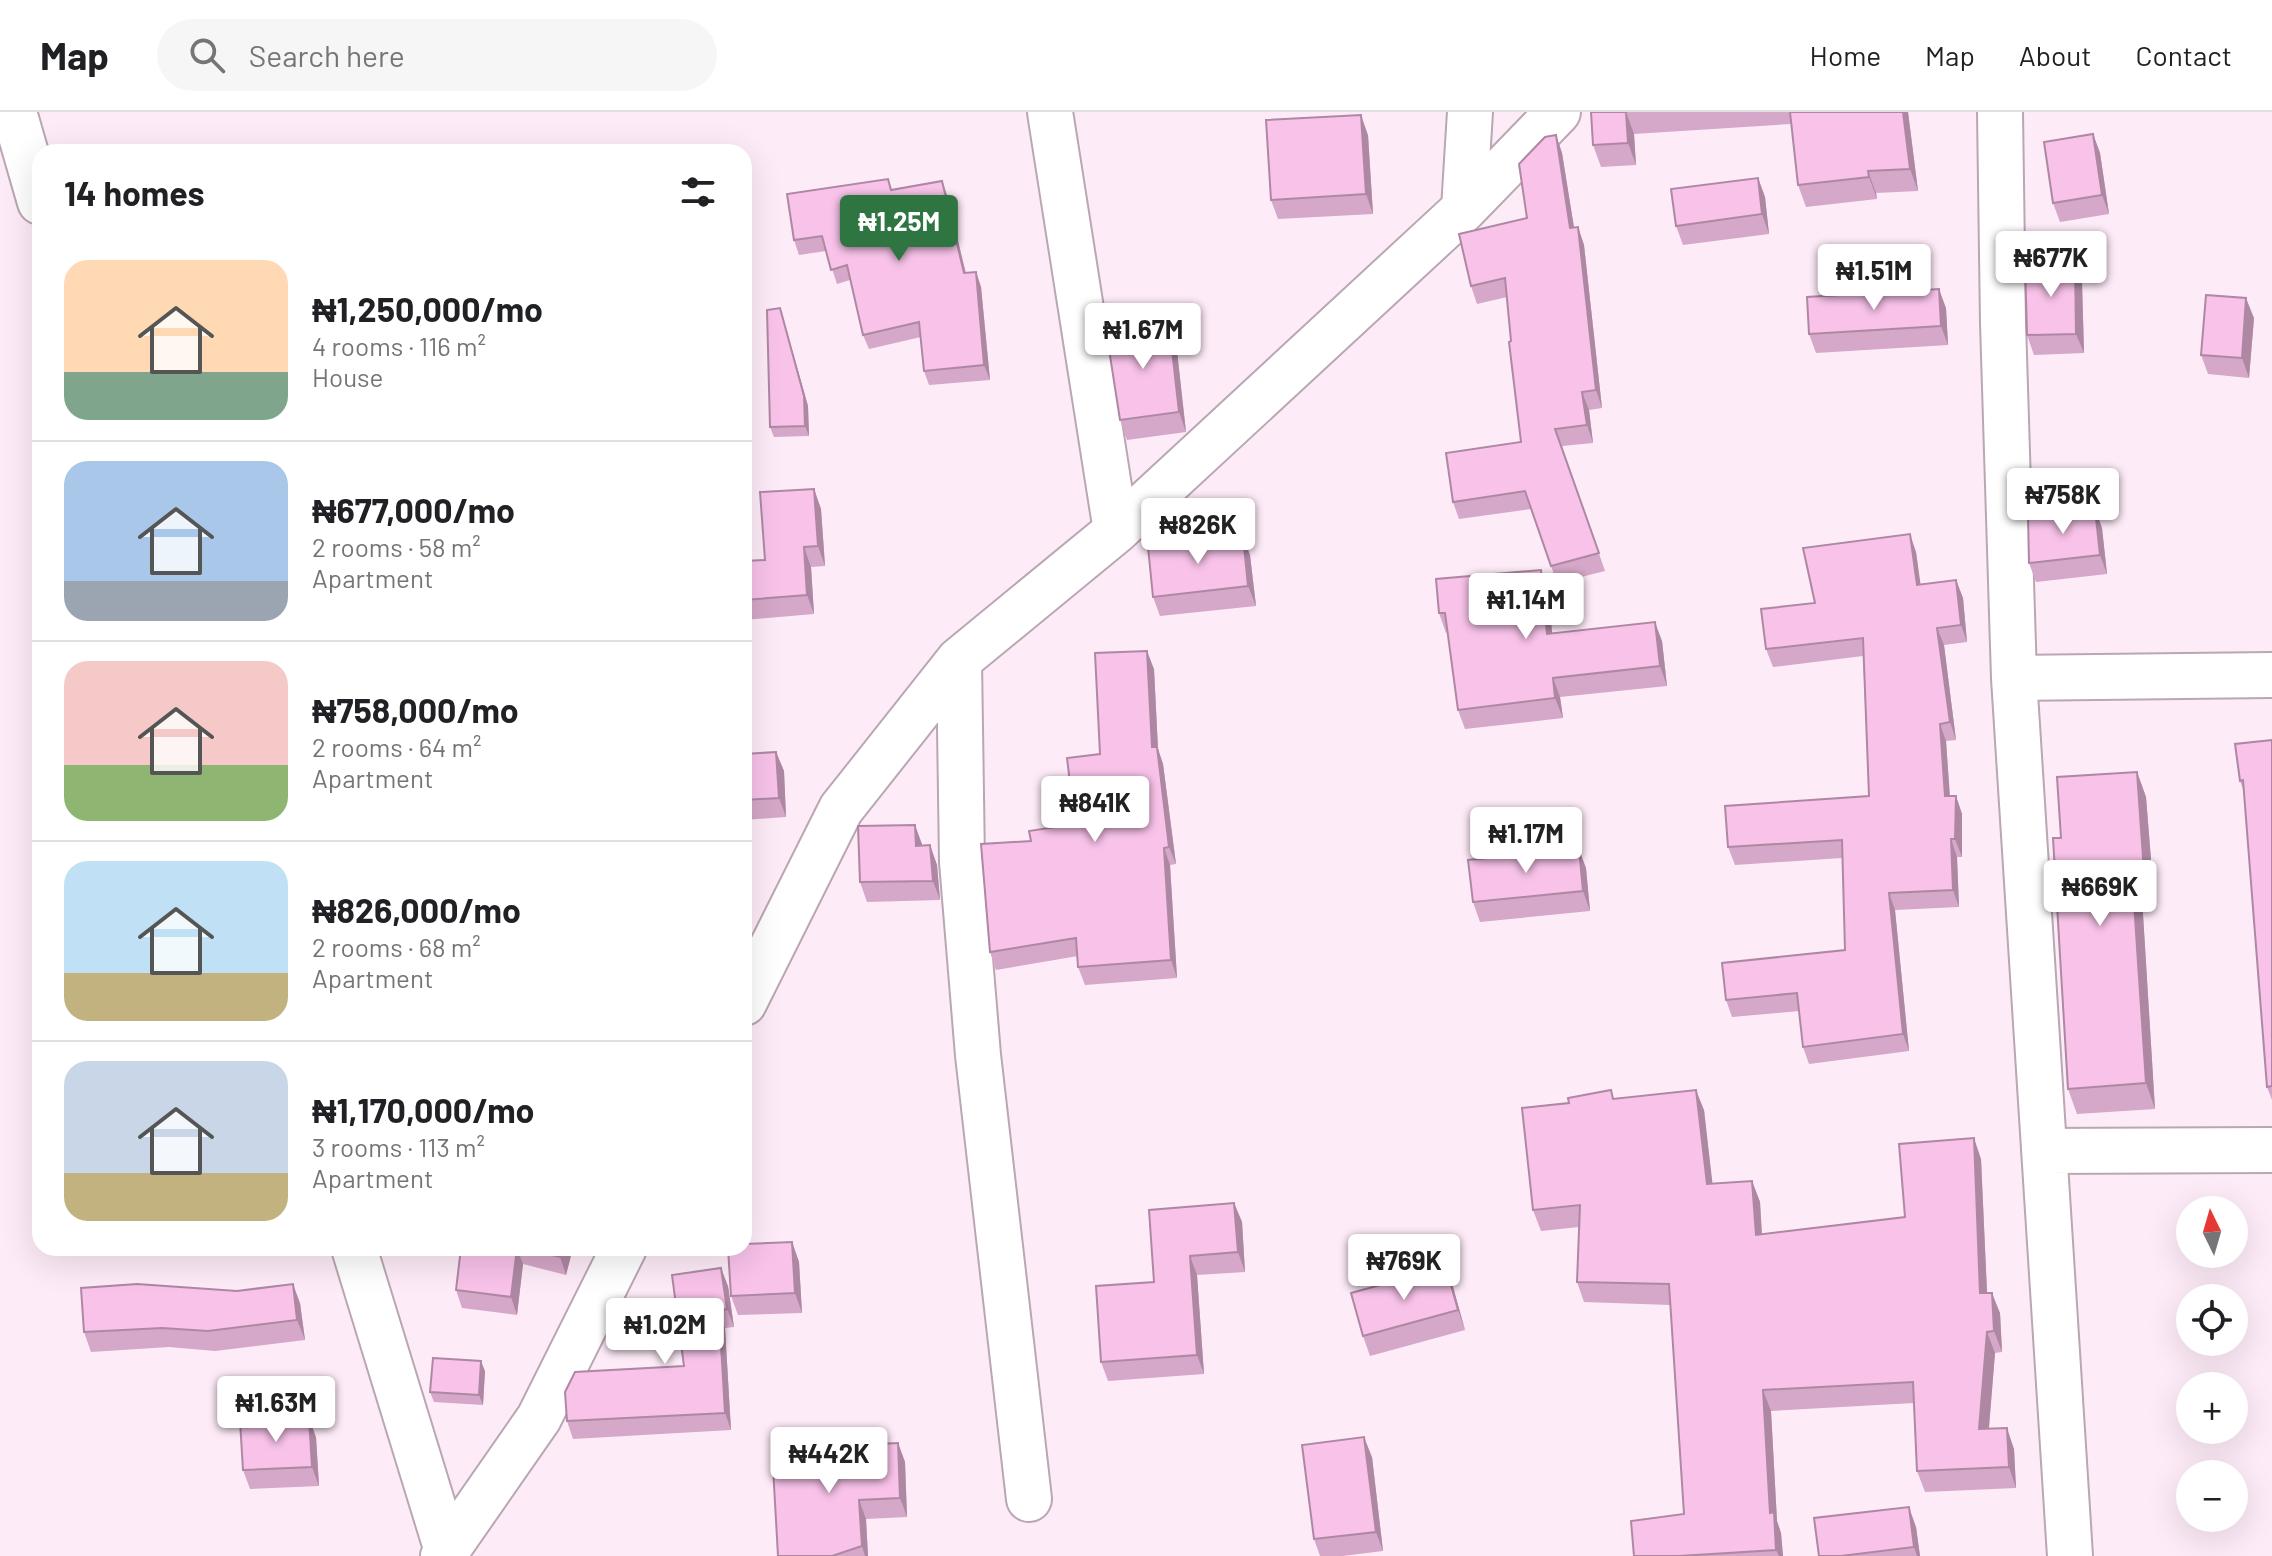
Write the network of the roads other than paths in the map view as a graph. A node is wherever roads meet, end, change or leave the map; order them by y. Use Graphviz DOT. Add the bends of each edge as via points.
graph roads {
  1 [pos="14,112"];
  2 [pos="1050,112"];
  3 [pos="1470,112"];
  4 [pos="1558,112"];
  5 [pos="2000,112"];
  6 [pos="32,174"];
  7 [pos="1464,209"];
  8 [pos="1116,531"];
  9 [pos="959,660"];
  10 [pos="2272,675"];
  11 [pos="2014,678"];
  12 [pos="752,987"];
  13 [pos="2272,1150"];
  14 [pos="2044,1151"];
  15 [pos="356,1256"];
  16 [pos="620,1256"];
  17 [pos="1029,1499"];
  18 [pos="445,1554"];
  19 [pos="2070,1556"];
  1 -- 6 [label="street"];
  2 -- 8 [label="street"];
  3 -- 7 [label="street"];
  4 -- 7 [label="street"];
  5 -- 11 [label="street"];
  7 -- 8 [label="street"];
  8 -- 9 [label="street"];
  9 -- 12 [label="street" via="841,809"];
  9 -- 17 [label="street" via="962,862 978,1055"];
  10 -- 11 [label="street"];
  11 -- 14 [label="street"];
  13 -- 14 [label="street"];
  14 -- 19 [label="street"];
  15 -- 18 [label="street"];
  16 -- 18 [label="street" via="539,1418"];
}
